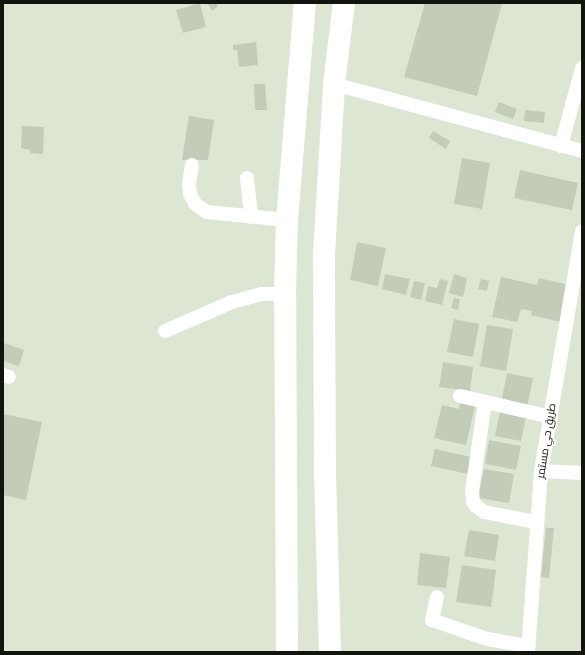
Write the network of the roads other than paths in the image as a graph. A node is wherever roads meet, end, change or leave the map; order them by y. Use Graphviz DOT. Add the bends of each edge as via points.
graph roads {
  1 [pos="305,3"];
  2 [pos="344,3"];
  3 [pos="582,68"];
  4 [pos="334,84"];
  5 [pos="561,146"];
  6 [pos="582,151"];
  7 [pos="192,165"];
  8 [pos="247,178"];
  9 [pos="251,217"];
  10 [pos="287,220"];
  11 [pos="582,231"];
  12 [pos="285,294"];
  13 [pos="165,331"];
  14 [pos="460,396"];
  15 [pos="485,402"];
  16 [pos="551,417"];
  17 [pos="541,471"];
  18 [pos="582,473"];
  19 [pos="536,522"];
  20 [pos="437,597"];
  21 [pos="528,649"];
  22 [pos="287,652"];
  23 [pos="330,652"];
  1 -- 10 [label="main road"];
  2 -- 4 [label="main road"];
  3 -- 5 [label="street"];
  4 -- 5 [label="street"];
  4 -- 23 [label="main road" via="324,254 325,471"];
  5 -- 6 [label="street"];
  7 -- 9 [label="street" via="189,183 190,194 195,204 207,212"];
  8 -- 9 [label="street"];
  9 -- 10 [label="street"];
  10 -- 12 [label="main road"];
  11 -- 16 [label="street, طريق حي مستمر"];
  12 -- 13 [label="street" via="262,294 232,302"];
  12 -- 22 [label="main road"];
  14 -- 15 [label="street"];
  15 -- 16 [label="street"];
  15 -- 19 [label="street" via="472,491 473,502 484,512"];
  16 -- 17 [label="street, طريق حي مستمر"];
  17 -- 18 [label="street"];
  17 -- 19 [label="street, طريق حي مستمر"];
  19 -- 21 [label="street, طريق حي مستمر"];
  20 -- 21 [label="street" via="432,620 487,639"];
}
